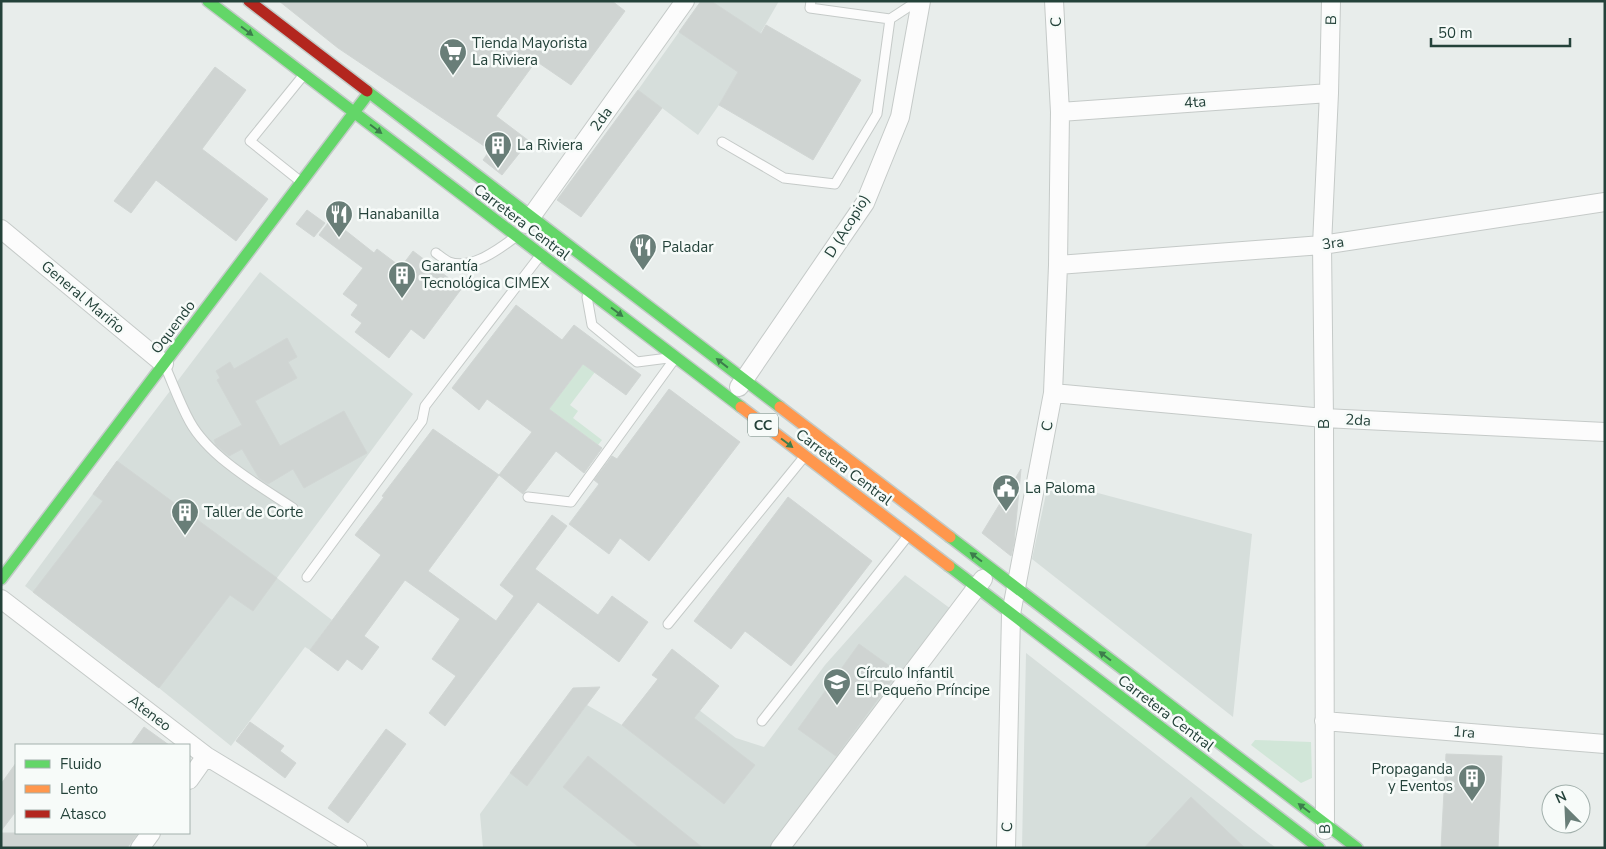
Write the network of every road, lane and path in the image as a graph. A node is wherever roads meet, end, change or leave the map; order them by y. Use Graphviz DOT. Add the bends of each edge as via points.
graph roads {
  1 [pos="249,1"];
  2 [pos="686,1"];
  3 [pos="811,1"];
  4 [pos="1054,1"];
  5 [pos="1332,1"];
  6 [pos="215,3"];
  7 [pos="920,3"];
  8 [pos="890,19"];
  9 [pos="312,65"];
  10 [pos="368,92"];
  11 [pos="1329,93"];
  12 [pos="354,112"];
  13 [pos="1060,112"];
  14 [pos="722,142"];
  15 [pos="301,182"];
  16 [pos="1605,202"];
  17 [pos="531,217"];
  18 [pos="1,229"];
  19 [pos="517,236"];
  20 [pos="549,245"];
  21 [pos="1322,245"];
  22 [pos="436,253"];
  23 [pos="1058,265"];
  24 [pos="586,289"];
  25 [pos="676,357"];
  26 [pos="164,364"];
  27 [pos="744,380"];
  28 [pos="1053,393"];
  29 [pos="730,400"];
  30 [pos="1324,418"];
  31 [pos="1605,432"];
  32 [pos="812,447"];
  33 [pos="528,497"];
  34 [pos="293,508"];
  35 [pos="909,535"];
  36 [pos="991,568"];
  37 [pos="307,577"];
  38 [pos="1,579"];
  39 [pos="977,587"];
  40 [pos="1017,588"];
  41 [pos="1,600"];
  42 [pos="1011,614"];
  43 [pos="668,624"];
  44 [pos="762,721"];
  45 [pos="1324,721"];
  46 [pos="1605,744"];
  47 [pos="206,756"];
  48 [pos="190,779"];
  49 [pos="1324,823"];
  50 [pos="150,834"];
  51 [pos="140,848"];
  52 [pos="358,848"];
  53 [pos="780,848"];
  54 [pos="1006,848"];
  55 [pos="1319,848"];
  56 [pos="1325,848"];
  57 [pos="1357,848"];
  1 -- 9 [label="main road, Carretera Central / CC"];
  2 -- 17 [label="street, 2da"];
  3 -- 8 [label="lane" via="810,8"];
  4 -- 13 [label="street, C"];
  5 -- 11 [label="street, B"];
  6 -- 9 [label="main road, Carretera Central / CC, one-way"];
  7 -- 8 [label="lane"];
  7 -- 27 [label="street, D (Acopio)" via="900,117 865,203"];
  8 -- 14 [label="lane" via="877,114 835,184 784,178"];
  9 -- 10 [label="main road, Carretera Central / CC"];
  9 -- 12 [label="main road, Carretera Central / CC"];
  9 -- 15 [label="lane" via="250,141"];
  10 -- 12 [label="main road, Oquendo"];
  10 -- 17 [label="main road, Carretera Central / CC"];
  11 -- 13 [label="street, 4ta"];
  11 -- 21 [label="street, B"];
  12 -- 15 [label="main road, Oquendo"];
  12 -- 19 [label="main road, Carretera Central / CC, one-way"];
  13 -- 23 [label="street, C"];
  15 -- 26 [label="main road, Oquendo"];
  16 -- 21 [label="street, 3ra"];
  17 -- 19 [label="street, 2da"];
  17 -- 20 [label="main road, Carretera Central / CC"];
  18 -- 26 [label="street, General Mariño"];
  19 -- 20 [label="main road, Carretera Central / CC"];
  19 -- 22 [label="lane" via="471,262 450,262"];
  20 -- 24 [label="main road, Carretera Central / CC"];
  27 -- 20 [label="main road, Carretera Central / CC, one-way"];
  20 -- 37 [label="lane" via="425,406 422,421"];
  21 -- 23 [label="street, 3ra"];
  21 -- 30 [label="street, B"];
  23 -- 28 [label="street, C"];
  24 -- 25 [label="main road, Carretera Central / CC, one-way"];
  24 -- 25 [label="lane" via="592,325 637,362"];
  25 -- 29 [label="main road, Carretera Central / CC"];
  25 -- 33 [label="lane" via="571,502"];
  26 -- 34 [label="lane" via="190,423 202,438 230,467"];
  26 -- 38 [label="main road, Oquendo"];
  27 -- 29 [label="street, D (Acopio)"];
  27 -- 32 [label="main road, Carretera Central / CC"];
  28 -- 30 [label="street, 2da"];
  28 -- 40 [label="street, C"];
  29 -- 32 [label="main road, Carretera Central / CC, one-way"];
  30 -- 31 [label="street, 2da"];
  30 -- 45 [label="street, B"];
  32 -- 35 [label="main road, Carretera Central / CC"];
  36 -- 32 [label="main road, Carretera Central / CC, one-way"];
  32 -- 43 [label="lane"];
  35 -- 39 [label="main road, Carretera Central / CC"];
  35 -- 44 [label="lane"];
  36 -- 39 [label="street"];
  36 -- 40 [label="main road, Carretera Central / CC"];
  39 -- 42 [label="main road, Carretera Central / CC"];
  39 -- 53 [label="street"];
  40 -- 42 [label="street, C"];
  49 -- 40 [label="main road, Carretera Central / CC, one-way"];
  41 -- 47 [label="street, Ateneo"];
  42 -- 54 [label="street, C"];
  42 -- 55 [label="main road, Carretera Central / CC"];
  45 -- 46 [label="street, 1ra"];
  45 -- 49 [label="street, B"];
  47 -- 48 [label="street"];
  47 -- 52 [label="street, Ateneo"];
  49 -- 56 [label="street, B"];
  49 -- 57 [label="main road, Carretera Central / CC"];
  50 -- 51 [label="street"];
}
